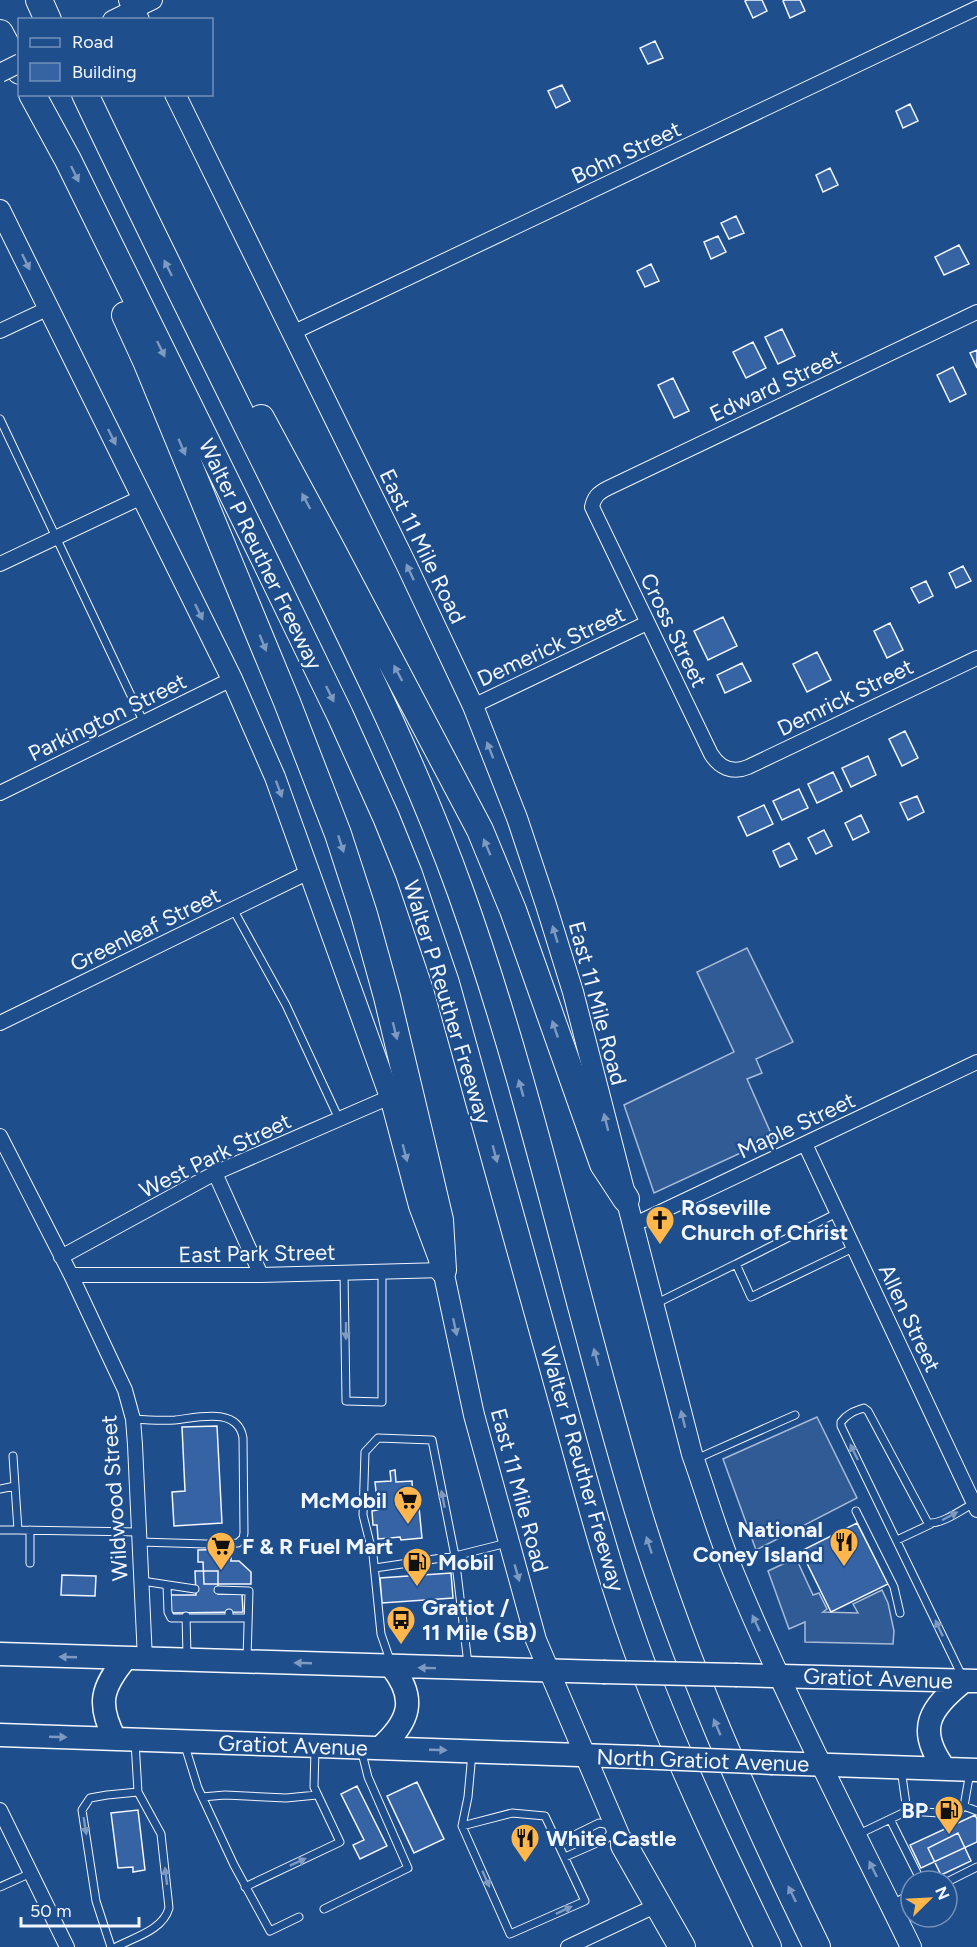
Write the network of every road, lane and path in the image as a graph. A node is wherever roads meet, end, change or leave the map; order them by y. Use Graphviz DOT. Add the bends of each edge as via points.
graph roads {
  1 [pos="39,0"];
  2 [pos="153,0"];
  3 [pos="977,8"];
  4 [pos="134,10"];
  5 [pos="47,18"];
  6 [pos="116,18"];
  7 [pos="0,33"];
  8 [pos="18,64"];
  9 [pos="18,67"];
  10 [pos="0,72"];
  11 [pos="86,96"];
  12 [pos="177,96"];
  13 [pos="34,99"];
  14 [pos="0,210"];
  15 [pos="48,308"];
  16 [pos="977,312"];
  17 [pos="195,321"];
  18 [pos="0,331"];
  19 [pos="292,333"];
  20 [pos="0,419"];
  21 [pos="142,497"];
  22 [pos="593,499"];
  23 [pos="56,537"];
  24 [pos="0,564"];
  25 [pos="647,623"];
  26 [pos="977,658"];
  27 [pos="232,679"];
  28 [pos="473,706"];
  29 [pos="144,723"];
  30 [pos="730,771"];
  31 [pos="0,793"];
  32 [pos="309,873"];
  33 [pos="233,909"];
  34 [pos="0,1023"];
  35 [pos="977,1062"];
  36 [pos="390,1097"];
  37 [pos="339,1119"];
  38 [pos="0,1136"];
  39 [pos="805,1144"];
  40 [pos="215,1173"];
  41 [pos="626,1199"];
  42 [pos="837,1213"];
  43 [pos="633,1225"];
  44 [pos="853,1248"];
  45 [pos="61,1257"];
  46 [pos="736,1264"];
  47 [pos="443,1270"];
  48 [pos="382,1272"];
  49 [pos="344,1273"];
  50 [pos="71,1275"];
  51 [pos="261,1275"];
  52 [pos="653,1305"];
  53 [pos="795,1415"];
  54 [pos="133,1419"];
  55 [pos="13,1456"];
  56 [pos="694,1460"];
  57 [pos="15,1486"];
  58 [pos="0,1489"];
  59 [pos="975,1507"];
  60 [pos="856,1511"];
  61 [pos="931,1524"];
  62 [pos="0,1530"];
  63 [pos="18,1530"];
  64 [pos="30,1530"];
  65 [pos="140,1537"];
  66 [pos="897,1540"];
  67 [pos="509,1543"];
  68 [pos="455,1557"];
  69 [pos="30,1563"];
  70 [pos="375,1568"];
  71 [pos="142,1581"];
  72 [pos="167,1585"];
  73 [pos="195,1589"];
  74 [pos="218,1590"];
  75 [pos="900,1613"];
  76 [pos="186,1615"];
  77 [pos="249,1618"];
  78 [pos="0,1654"];
  79 [pos="136,1659"];
  80 [pos="187,1660"];
  81 [pos="247,1662"];
  82 [pos="391,1666"];
  83 [pos="468,1668"];
  84 [pos="549,1671"];
  85 [pos="780,1676"];
  86 [pos="971,1681"];
  87 [pos="0,1735"];
  88 [pos="125,1739"];
  89 [pos="183,1741"];
  90 [pos="315,1746"];
  91 [pos="370,1748"];
  92 [pos="472,1751"];
  93 [pos="585,1756"];
  94 [pos="821,1764"];
  95 [pos="901,1767"];
  96 [pos="945,1768"];
  97 [pos="974,1770"];
  98 [pos="138,1792"];
  99 [pos="317,1795"];
  100 [pos="202,1797"];
  101 [pos="964,1806"];
  102 [pos="0,1810"];
  103 [pos="907,1811"];
  104 [pos="977,1811"];
  105 [pos="890,1819"];
  106 [pos="462,1826"];
  107 [pos="620,1835"];
  108 [pos="856,1835"];
  109 [pos="558,1842"];
  110 [pos="565,1857"];
  111 [pos="977,1867"];
  112 [pos="915,1869"];
  113 [pos="31,1873"];
  114 [pos="959,1876"];
  115 [pos="0,1887"];
  116 [pos="245,1887"];
  117 [pos="899,1901"];
  118 [pos="891,1905"];
  119 [pos="651,1908"];
  120 [pos="324,1909"];
  121 [pos="299,1917"];
  122 [pos="67,1947"];
  123 [pos="111,1947"];
  124 [pos="116,1947"];
  125 [pos="568,1947"];
  126 [pos="670,1947"];
  127 [pos="682,1947"];
  128 [pos="768,1947"];
  129 [pos="817,1947"];
  130 [pos="911,1947"];
  1 -- 5 [label="highway"];
  2 -- 4 [label="street"];
  3 -- 19 [label="street, Bohn Street"];
  4 -- 6 [label="street"];
  7 -- 9 [label="highway"];
  8 -- 10 [label="street, bridge"];
  17 -- 11 [label="highway, Walter P Reuther Freeway, one-way"];
  12 -- 19 [label="main road, East 11 Mile Road"];
  13 -- 47 [label="highway, one-way" via="51,167 146,361 338,834 387,997 423,1145 440,1220"];
  13 -- 128 [label="highway, Walter P Reuther Freeway, one-way" via="68,160 256,542 386,817 447,983 625,1615 693,1789"];
  14 -- 15 [label="main road, East 11 Mile Road, one-way"];
  15 -- 18 [label="street"];
  15 -- 21 [label="main road, East 11 Mile Road, one-way"];
  16 -- 22 [label="street, Edward Street" via="608,488"];
  41 -- 17 [label="highway, one-way" via="603,1164 513,910 480,830 288,466 252,402"];
  129 -- 17 [label="highway, Walter P Reuther Freeway, one-way" via="755,1820 671,1613 637,1509 494,996 429,808 377,691"];
  28 -- 19 [label="main road, East 11 Mile Road, one-way"];
  20 -- 23 [label="lane"];
  21 -- 23 [label="street"];
  21 -- 27 [label="main road, East 11 Mile Road, one-way"];
  22 -- 25 [label="street, Cross Street" via="595,517"];
  23 -- 24 [label="street"];
  23 -- 29 [label="lane"];
  25 -- 28 [label="street, Demerick Street"];
  25 -- 30 [label="street, Cross Street" via="716,763"];
  26 -- 30 [label="street, Demrick Street" via="741,771"];
  27 -- 29 [label="street, Parkington Street"];
  27 -- 32 [label="main road, East 11 Mile Road, one-way" via="275,777"];
  41 -- 28 [label="main road, East 11 Mile Road, one-way" via="573,992 546,904"];
  29 -- 31 [label="street, Parkington Street"];
  32 -- 33 [label="street, Greenleaf Street"];
  32 -- 36 [label="main road, East 11 Mile Road"];
  33 -- 34 [label="street, Greenleaf Street"];
  33 -- 37 [label="lane" via="286,1005"];
  35 -- 39 [label="street, Maple Street"];
  36 -- 37 [label="street, West Park Street"];
  36 -- 47 [label="main road, East 11 Mile Road, one-way" via="419,1206"];
  37 -- 40 [label="street, West Park Street"];
  38 -- 45 [label="street"];
  39 -- 42 [label="street, Allen Street"];
  39 -- 43 [label="street, Maple Street"];
  40 -- 45 [label="street, West Park Street"];
  40 -- 51 [label="street"];
  41 -- 43 [label="main road, East 11 Mile Road"];
  42 -- 44 [label="street, Allen Street"];
  42 -- 46 [label="lane"];
  43 -- 52 [label="main road, East 11 Mile Road"];
  44 -- 46 [label="lane" via="751,1297"];
  44 -- 59 [label="street, Allen Street"];
  45 -- 50 [label="street, Wildwood Street"];
  46 -- 52 [label="lane"];
  47 -- 48 [label="street, East Park Street"];
  47 -- 67 [label="main road, East 11 Mile Road, one-way" via="474,1415"];
  48 -- 49 [label="street, East Park Street"];
  49 -- 48 [label="lane, one-way" via="346,1401 382,1401"];
  49 -- 51 [label="street, East Park Street"];
  50 -- 51 [label="street, East Park Street"];
  50 -- 54 [label="street, Wildwood Street" via="125,1390"];
  56 -- 52 [label="main road, East 11 Mile Road, one-way"];
  53 -- 56 [label="lane"];
  54 -- 65 [label="street, Wildwood Street"];
  54 -- 65 [label="lane" via="217,1416 232,1421 243,1438 244,1533 238,1543"];
  55 -- 57 [label="lane"];
  85 -- 56 [label="main road, East 11 Mile Road, one-way" via="729,1560"];
  57 -- 58 [label="lane"];
  57 -- 63 [label="lane"];
  61 -- 59 [label="lane, one-way"];
  60 -- 75 [label="lane" via="894,1587"];
  61 -- 66 [label="lane"];
  66 -- 61 [label="lane, one-way" via="841,1426 849,1414 864,1408 868,1411"];
  62 -- 63 [label="lane"];
  63 -- 64 [label="lane"];
  64 -- 65 [label="lane"];
  64 -- 69 [label="lane"];
  65 -- 71 [label="street, Wildwood Street"];
  86 -- 66 [label="lane, one-way"];
  67 -- 68 [label="lane"];
  67 -- 84 [label="main road, East 11 Mile Road, one-way" via="536,1640"];
  68 -- 70 [label="lane"];
  68 -- 70 [label="lane, one-way" via="432,1440 378,1438 364,1452 363,1515"];
  68 -- 83 [label="lane"];
  70 -- 82 [label="lane" via="381,1634"];
  71 -- 72 [label="lane"];
  71 -- 79 [label="street, Wildwood Street"];
  72 -- 73 [label="lane" via="185,1591"];
  72 -- 76 [label="lane" via="171,1617"];
  74 -- 77 [label="lane" via="249,1592"];
  76 -- 77 [label="lane"];
  76 -- 80 [label="lane"];
  77 -- 81 [label="lane"];
  79 -- 78 [label="main road, one-way"];
  79 -- 80 [label="main road"];
  79 -- 88 [label="main road" via="107,1685 103,1699 108,1726"];
  80 -- 81 [label="main road"];
  82 -- 81 [label="main road, one-way"];
  83 -- 82 [label="main road, one-way"];
  82 -- 91 [label="main road" via="404,1686 406,1711 394,1735"];
  83 -- 84 [label="main road"];
  84 -- 85 [label="main road, Gratiot Avenue, bridge"];
  84 -- 93 [label="main road, East 11 Mile Road"];
  85 -- 86 [label="main road, Gratiot Avenue"];
  85 -- 94 [label="main road, East 11 Mile Road"];
  86 -- 96 [label="main road" via="940,1703 929,1723 931,1746"];
  87 -- 88 [label="main road, Gratiot Avenue, one-way"];
  88 -- 89 [label="main road, Gratiot Avenue"];
  88 -- 98 [label="lane"];
  89 -- 90 [label="main road, Gratiot Avenue"];
  89 -- 100 [label="lane"];
  90 -- 91 [label="main road, Gratiot Avenue"];
  90 -- 99 [label="lane"];
  91 -- 92 [label="main road, Gratiot Avenue, one-way"];
  91 -- 120 [label="lane" via="368,1777 408,1868"];
  92 -- 93 [label="main road, Gratiot Avenue"];
  92 -- 106 [label="lane"];
  93 -- 94 [label="main road, North Gratiot Avenue, bridge"];
  93 -- 107 [label="main road, East 11 Mile Road"];
  94 -- 95 [label="main road"];
  94 -- 108 [label="main road, East 11 Mile Road"];
  95 -- 96 [label="main road"];
  95 -- 103 [label="lane"];
  96 -- 97 [label="main road"];
  97 -- 101 [label="lane"];
  98 -- 123 [label="lane, one-way" via="90,1798 82,1810 96,1901"];
  124 -- 98 [label="lane, one-way" via="160,1924 169,1908 161,1834"];
  99 -- 100 [label="lane"];
  116 -- 99 [label="lane, one-way" via="340,1842"];
  100 -- 116 [label="lane"];
  101 -- 103 [label="lane" via="956,1814"];
  101 -- 104 [label="lane"];
  102 -- 113 [label="street"];
  103 -- 105 [label="lane"];
  105 -- 108 [label="lane"];
  105 -- 112 [label="lane"];
  106 -- 109 [label="lane" via="512,1813 545,1816"];
  106 -- 110 [label="lane, one-way" via="510,1934 585,1900"];
  107 -- 109 [label="lane" via="599,1823"];
  107 -- 110 [label="lane"];
  107 -- 119 [label="main road, East 11 Mile Road"];
  107 -- 127 [label="highway"];
  118 -- 108 [label="main road, East 11 Mile Road, one-way"];
  109 -- 110 [label="lane"];
  111 -- 114 [label="lane"];
  113 -- 115 [label="lane"];
  113 -- 122 [label="street"];
  116 -- 121 [label="lane" via="270,1932"];
  117 -- 118 [label="lane"];
  118 -- 130 [label="main road, East 11 Mile Road"];
  119 -- 125 [label="street"];
  119 -- 126 [label="main road, East 11 Mile Road"];
}
